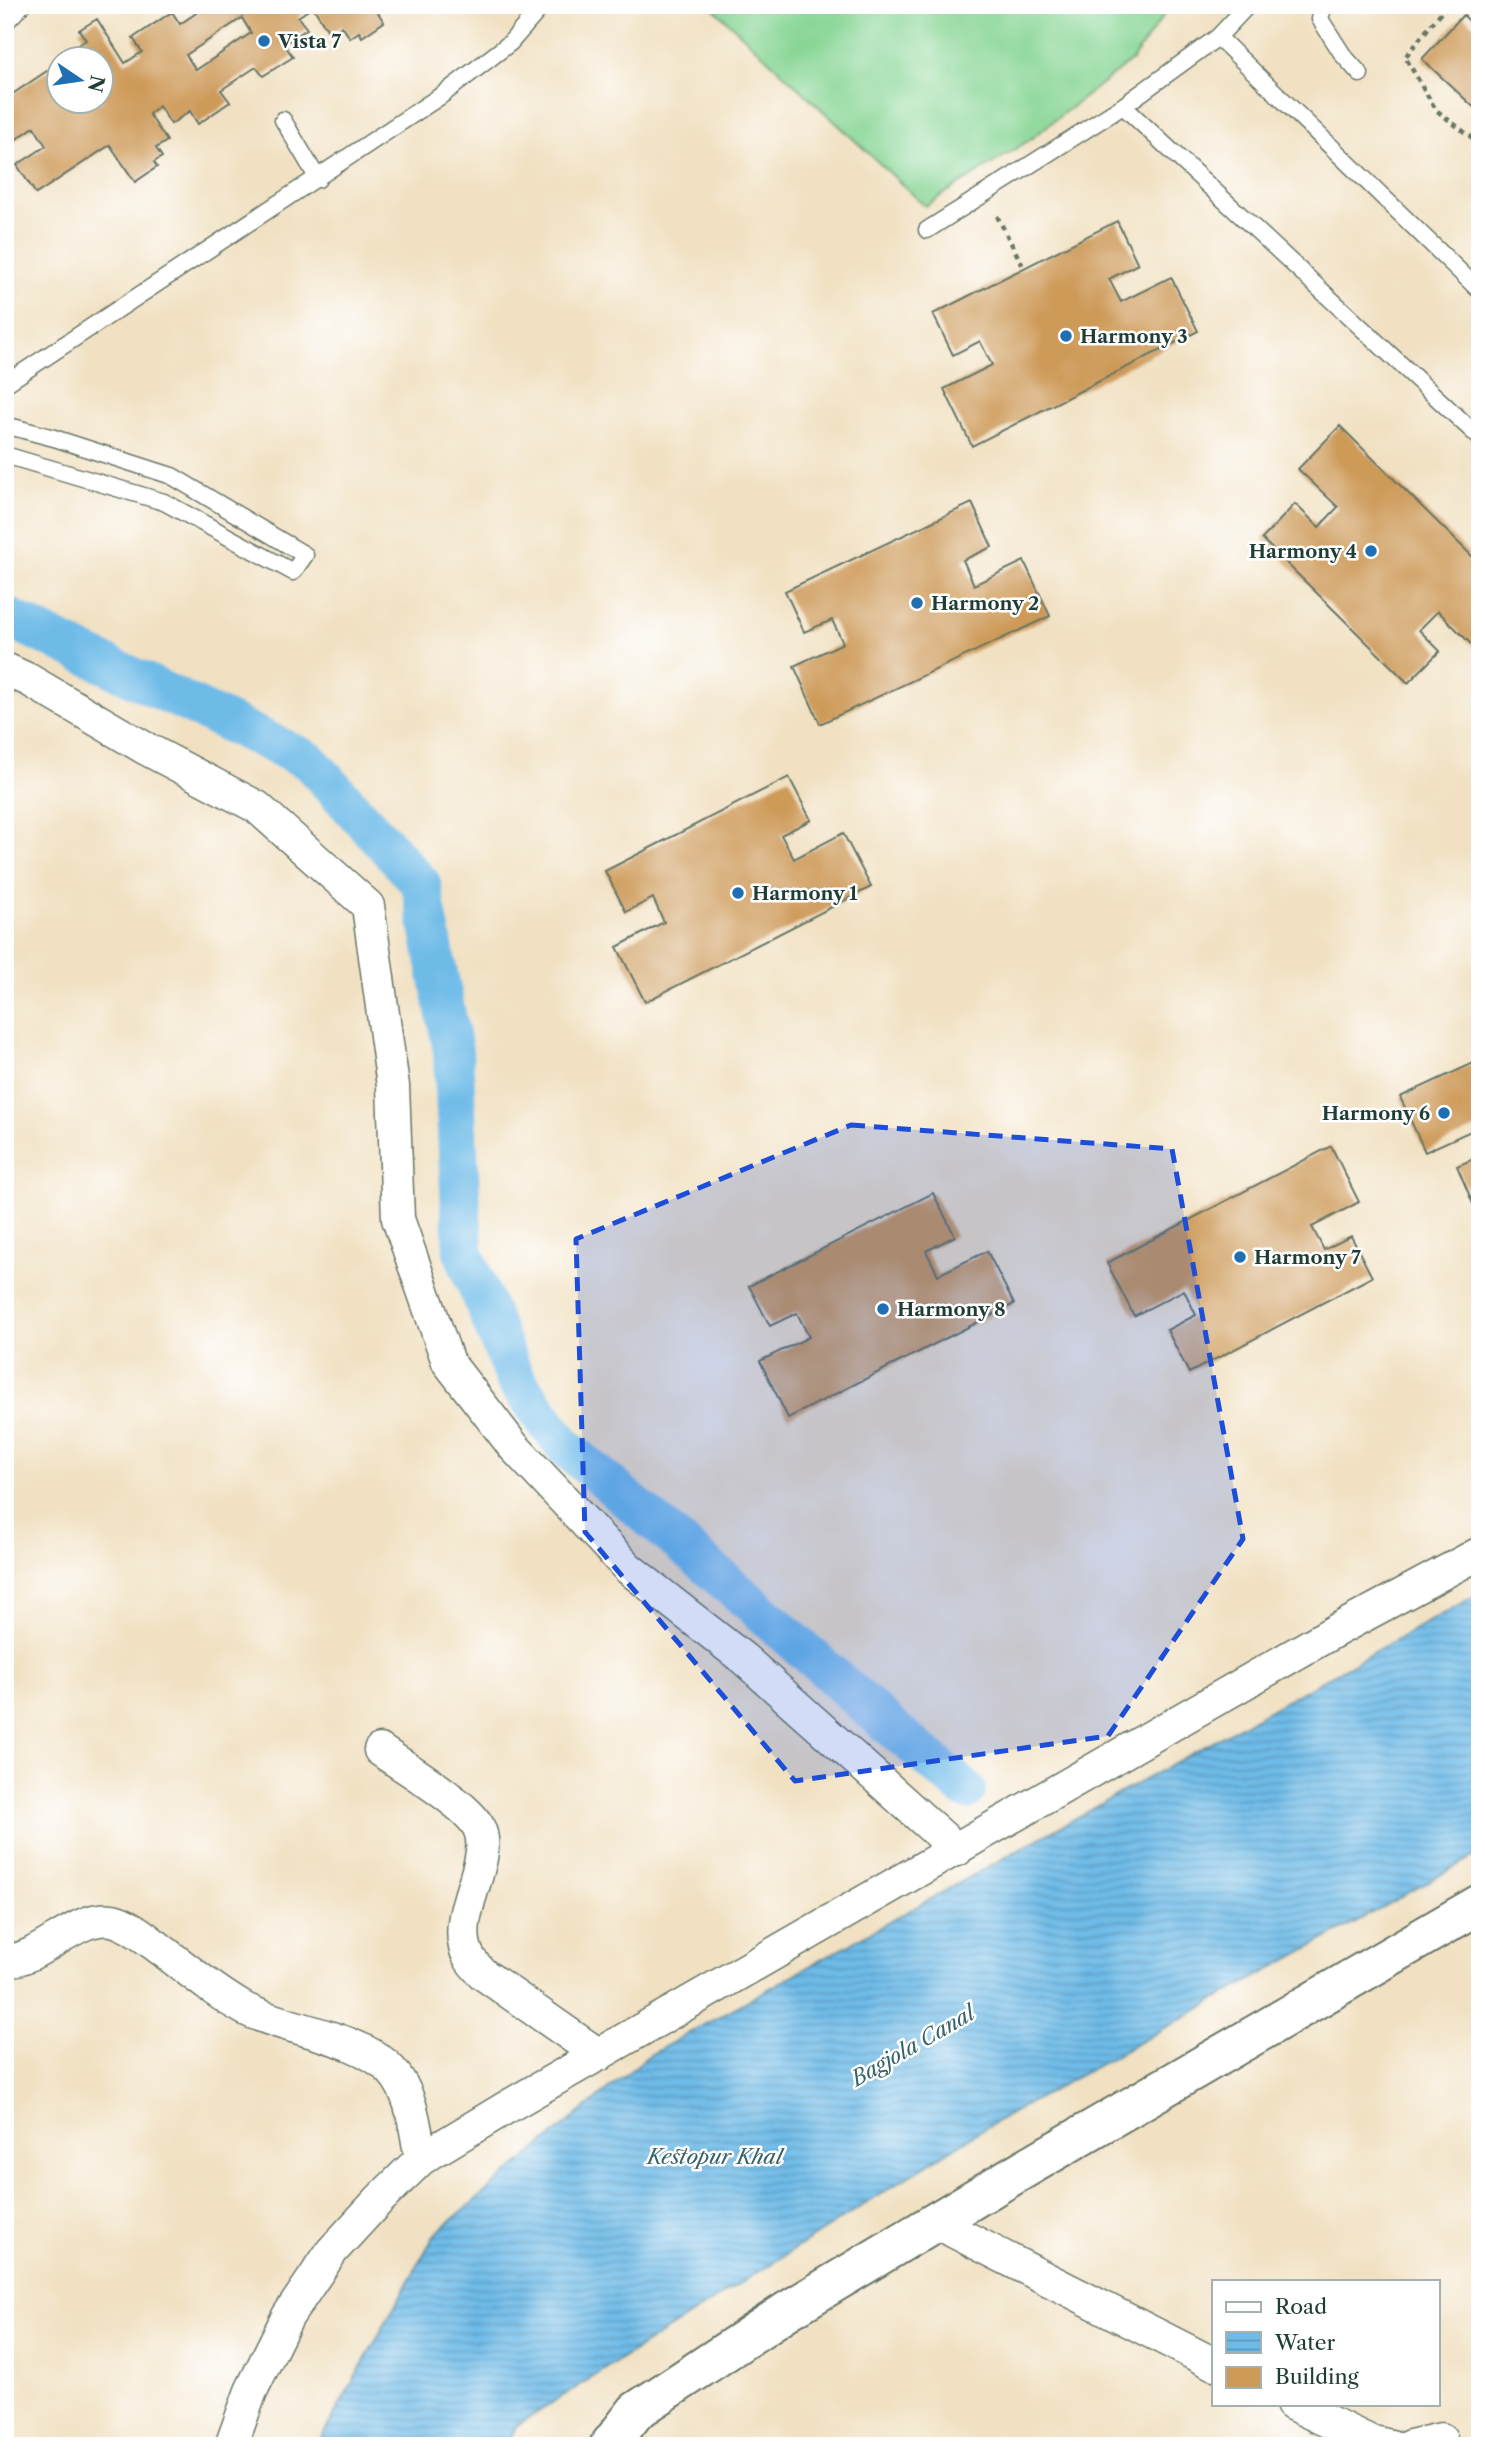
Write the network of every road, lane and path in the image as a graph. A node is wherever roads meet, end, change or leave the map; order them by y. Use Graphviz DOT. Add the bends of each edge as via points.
graph roads {
  1 [pos="22,5"];
  2 [pos="543,5"];
  3 [pos="1248,5"];
  4 [pos="1324,5"];
  5 [pos="1447,5"];
  6 [pos="5,23"];
  7 [pos="1218,37"];
  8 [pos="1360,74"];
  9 [pos="1123,106"];
  10 [pos="283,120"];
  11 [pos="1480,144"];
  12 [pos="318,179"];
  13 [pos="927,230"];
  14 [pos="1007,234"];
  15 [pos="1024,268"];
  16 [pos="1480,291"];
  17 [pos="5,384"];
  18 [pos="5,425"];
  19 [pos="1480,438"];
  20 [pos="5,455"];
  21 [pos="5,669"];
  22 [pos="1480,1553"];
  23 [pos="380,1750"];
  24 [pos="957,1850"];
  25 [pos="1480,1905"];
  26 [pos="5,1961"];
  27 [pos="599,2055"];
  28 [pos="421,2159"];
  29 [pos="935,2222"];
  30 [pos="1212,2363"];
  31 [pos="1296,2406"];
  32 [pos="1441,2439"];
  33 [pos="231,2446"];
  34 [pos="608,2446"];
  35 [pos="1391,2446"];
  36 [pos="1410,2446"];
  1 -- 6 [label="lane"];
  2 -- 12 [label="lane" via="510,43 483,64"];
  3 -- 7 [label="lane"];
  4 -- 8 [label="lane" via="1320,19"];
  5 -- 11 [label="path" via="1405,57 1436,110"];
  7 -- 9 [label="lane"];
  7 -- 16 [label="lane"];
  9 -- 13 [label="lane"];
  9 -- 19 [label="lane"];
  10 -- 12 [label="lane"];
  12 -- 17 [label="lane"];
  14 -- 15 [label="path"];
  18 -- 20 [label="lane" via="172,477 304,555 293,572 164,502"];
  21 -- 24 [label="street" via="257,807 368,906 393,1086 398,1219 448,1362 514,1447 628,1568 744,1659"];
  22 -- 24 [label="street" via="1335,1631"];
  23 -- 27 [label="street" via="461,1807 478,1826 484,1844 462,1936 468,1957 483,1974"];
  24 -- 27 [label="street"];
  25 -- 29 [label="street"];
  26 -- 28 [label="street" via="19,1961 87,1923 112,1920 135,1930 245,2009 344,2043 390,2069 407,2093"];
  27 -- 28 [label="street"];
  28 -- 33 [label="street" via="332,2251 288,2316 251,2390"];
  29 -- 30 [label="street"];
  29 -- 34 [label="street" via="787,2311 636,2411"];
  31 -- 35 [label="street" via="1369,2441"];
  32 -- 36 [label="street"];
}
